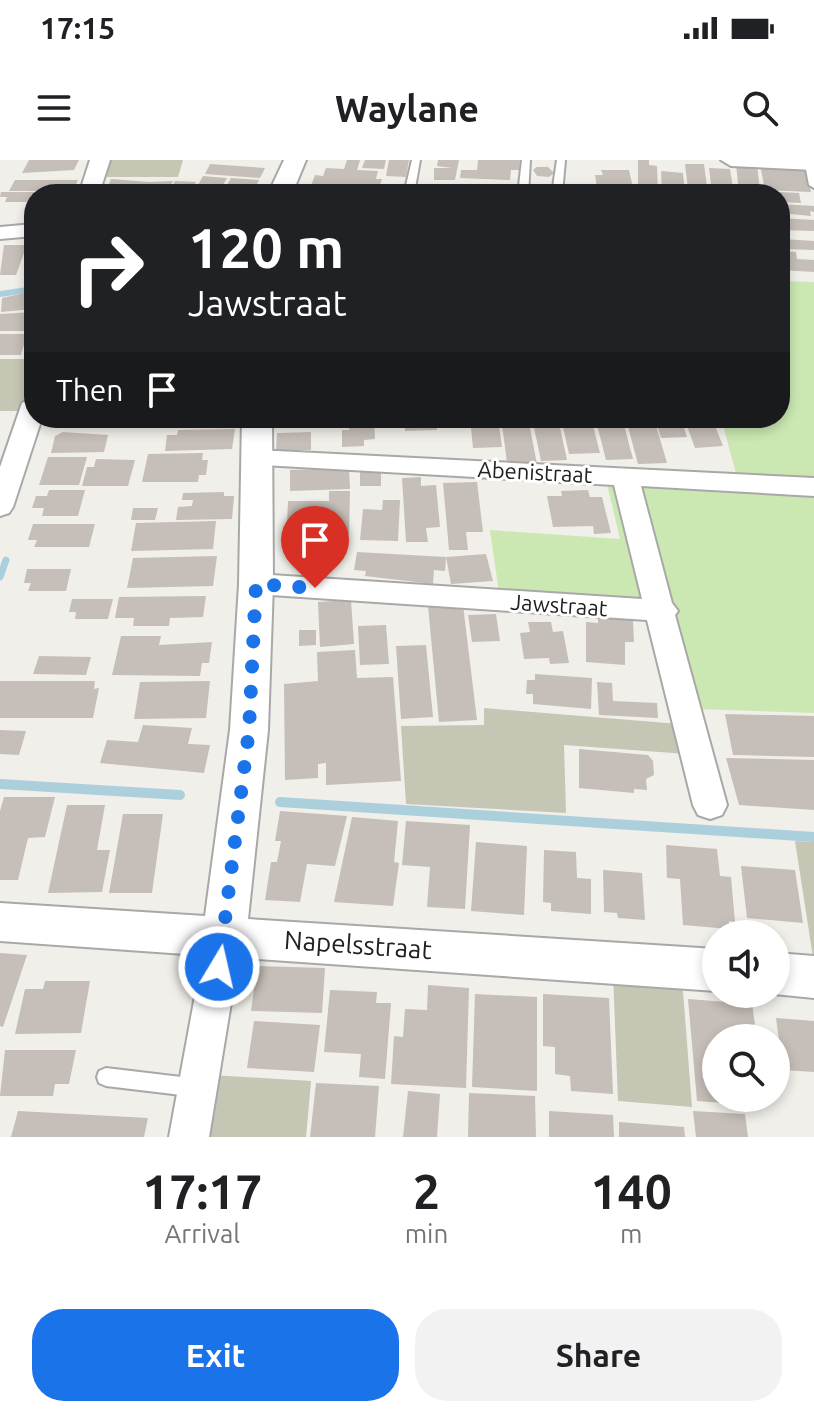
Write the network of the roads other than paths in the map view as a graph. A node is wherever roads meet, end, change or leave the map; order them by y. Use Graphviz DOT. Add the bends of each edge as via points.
graph roads {
  1 [pos="100,160"];
  2 [pos="295,160"];
  3 [pos="416,160"];
  4 [pos="526,160"];
  5 [pos="561,160"];
  6 [pos="731,160"];
  7 [pos="812,164"];
  8 [pos="92,184"];
  9 [pos="284,184"];
  10 [pos="411,184"];
  11 [pos="524,184"];
  12 [pos="558,184"];
  13 [pos="814,185"];
  14 [pos="24,231"];
  15 [pos="0,233"];
  16 [pos="26,428"];
  17 [pos="257,428"];
  18 [pos="256,458"];
  19 [pos="625,477"];
  20 [pos="814,487"];
  21 [pos="0,507"];
  22 [pos="256,584"];
  23 [pos="663,611"];
  24 [pos="710,805"];
  25 [pos="0,922"];
  26 [pos="224,936"];
  27 [pos="702,969"];
  28 [pos="790,975"];
  29 [pos="814,977"];
  30 [pos="106,1077"];
  31 [pos="198,1088"];
  32 [pos="189,1137"];
  1 -- 8 [label="street"];
  2 -- 9 [label="street"];
  3 -- 10 [label="lane"];
  4 -- 11 [label="lane"];
  5 -- 12 [label="lane"];
  6 -- 7 [label="street"];
  7 -- 13 [label="lane"];
  14 -- 15 [label="street"];
  16 -- 21 [label="street"];
  17 -- 18 [label="street"];
  18 -- 19 [label="street, Abenistraat"];
  18 -- 22 [label="street"];
  19 -- 20 [label="street, Abenistraat"];
  19 -- 23 [label="street"];
  22 -- 23 [label="street, Jawstraat"];
  22 -- 26 [label="street" via="249,730"];
  23 -- 24 [label="street"];
  25 -- 26 [label="street, Napelsstraat"];
  26 -- 27 [label="street, Napelsstraat"];
  26 -- 31 [label="street"];
  28 -- 29 [label="street"];
  30 -- 31 [label="lane"];
  31 -- 32 [label="street"];
}
